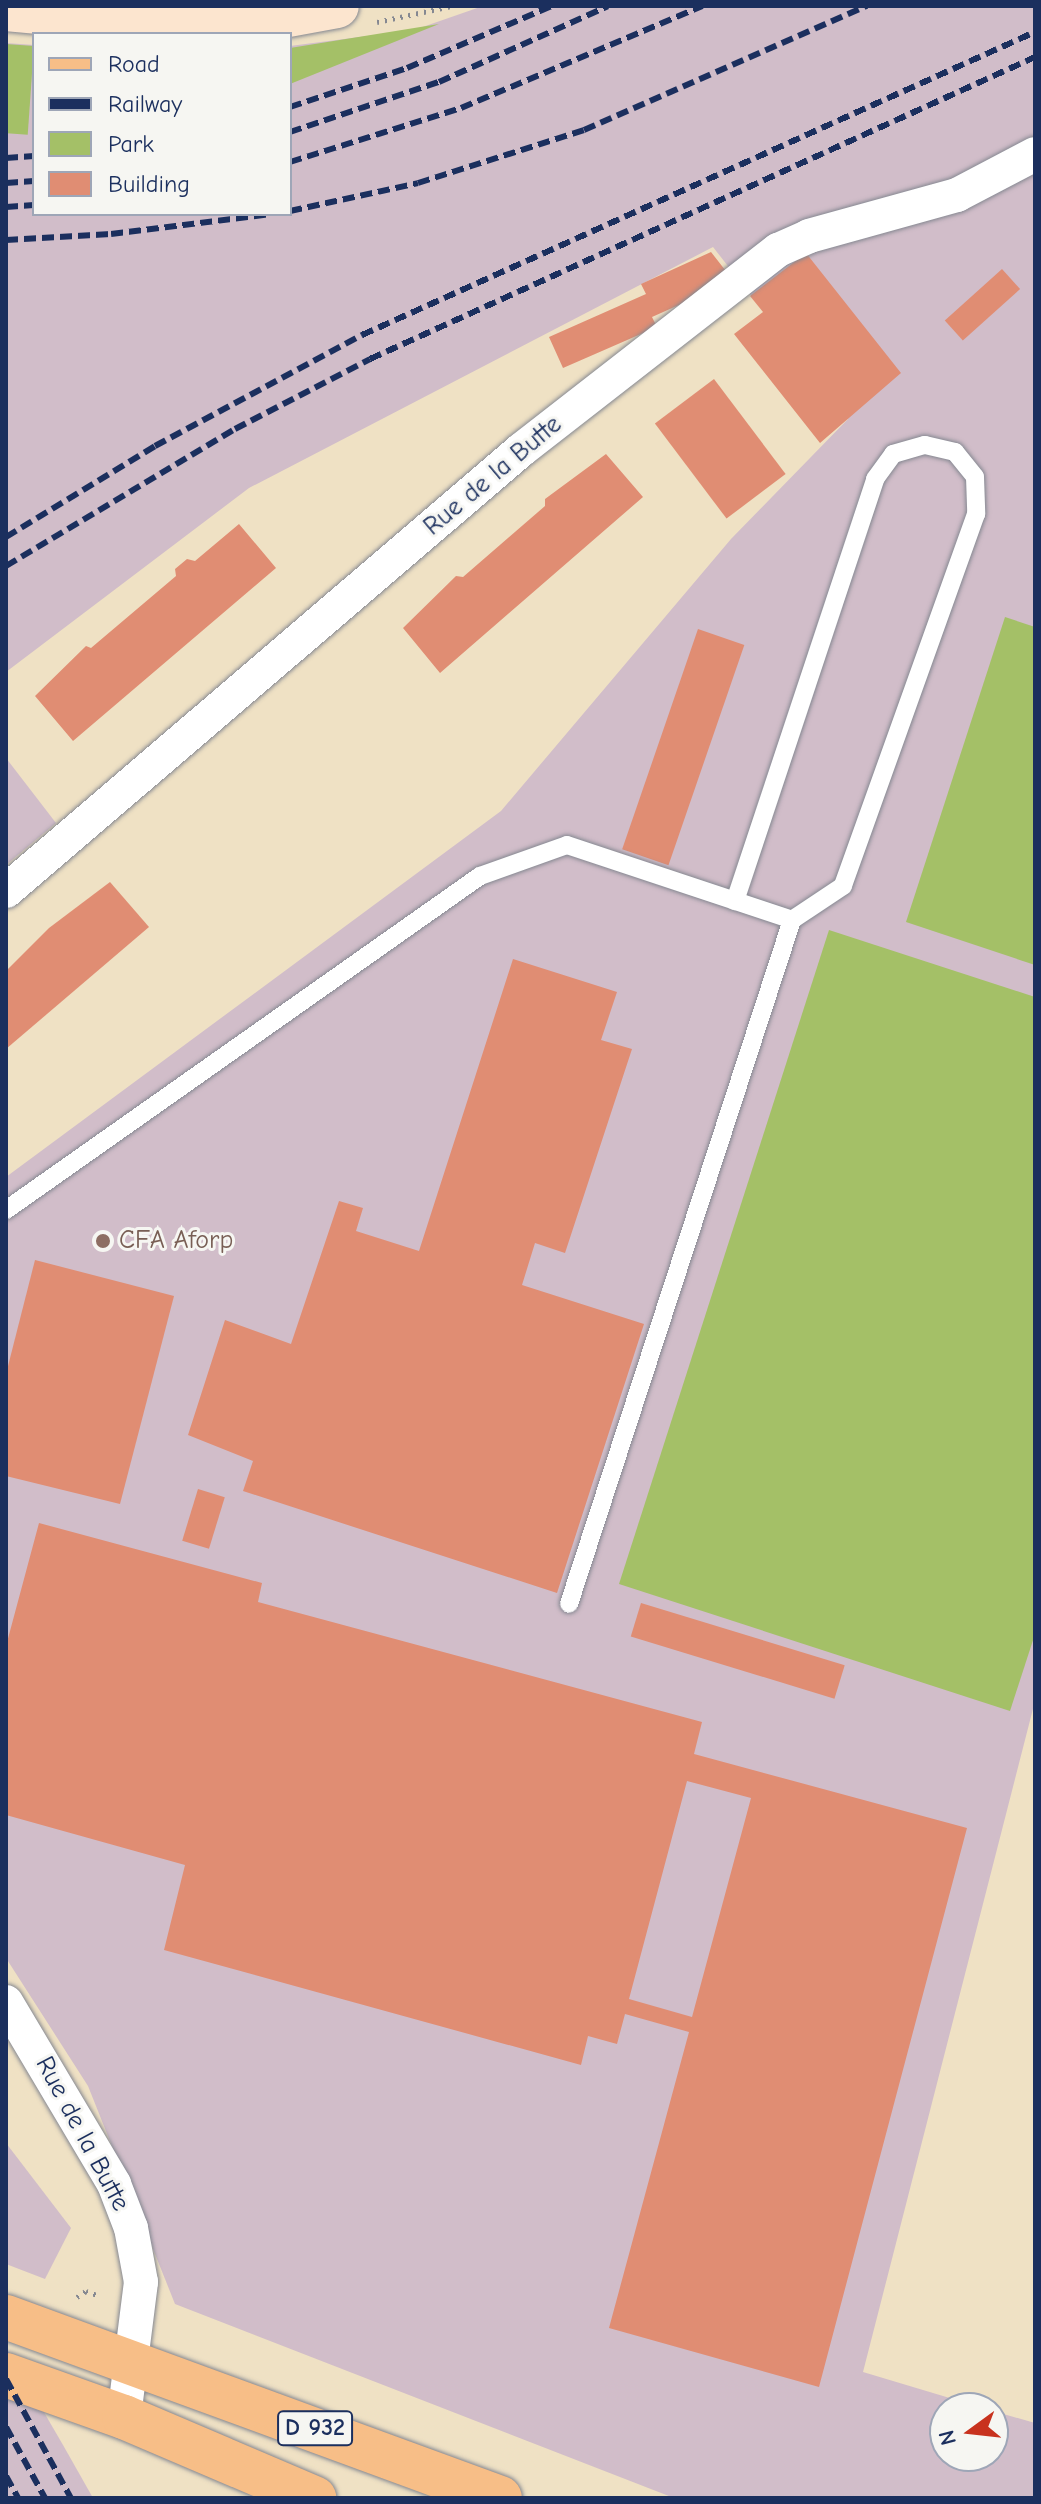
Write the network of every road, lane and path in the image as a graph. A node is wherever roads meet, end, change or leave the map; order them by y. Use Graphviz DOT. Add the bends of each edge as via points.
graph roads {
  1 [pos="337,6"];
  2 [pos="20,9"];
  3 [pos="1035,154"];
  4 [pos="6,891"];
  5 [pos="735,901"];
  6 [pos="792,920"];
  7 [pos="6,1210"];
  8 [pos="569,1604"];
  9 [pos="6,2002"];
  10 [pos="6,2317"];
  11 [pos="130,2361"];
  12 [pos="6,2375"];
  13 [pos="124,2417"];
  14 [pos="314,2498"];
  15 [pos="500,2498"];
  1 -- 2 [label="street" via="266,19 164,21"];
  3 -- 4 [label="street, Rue de la Butte" via="957,195 809,236 778,250 521,450"];
  5 -- 6 [label="lane"];
  5 -- 6 [label="lane" via="875,479 893,454 925,445 955,452 975,477 976,514 843,886"];
  5 -- 7 [label="lane" via="567,845 480,876"];
  6 -- 8 [label="lane"];
  9 -- 11 [label="street, Rue de la Butte" via="114,2184 131,2228 141,2282"];
  10 -- 11 [label="main road, D 932"];
  11 -- 13 [label="street, Rue de la Butte"];
  11 -- 15 [label="main road, D 932"];
  12 -- 13 [label="main road, D 932"];
  13 -- 14 [label="main road, D 932"];
}
